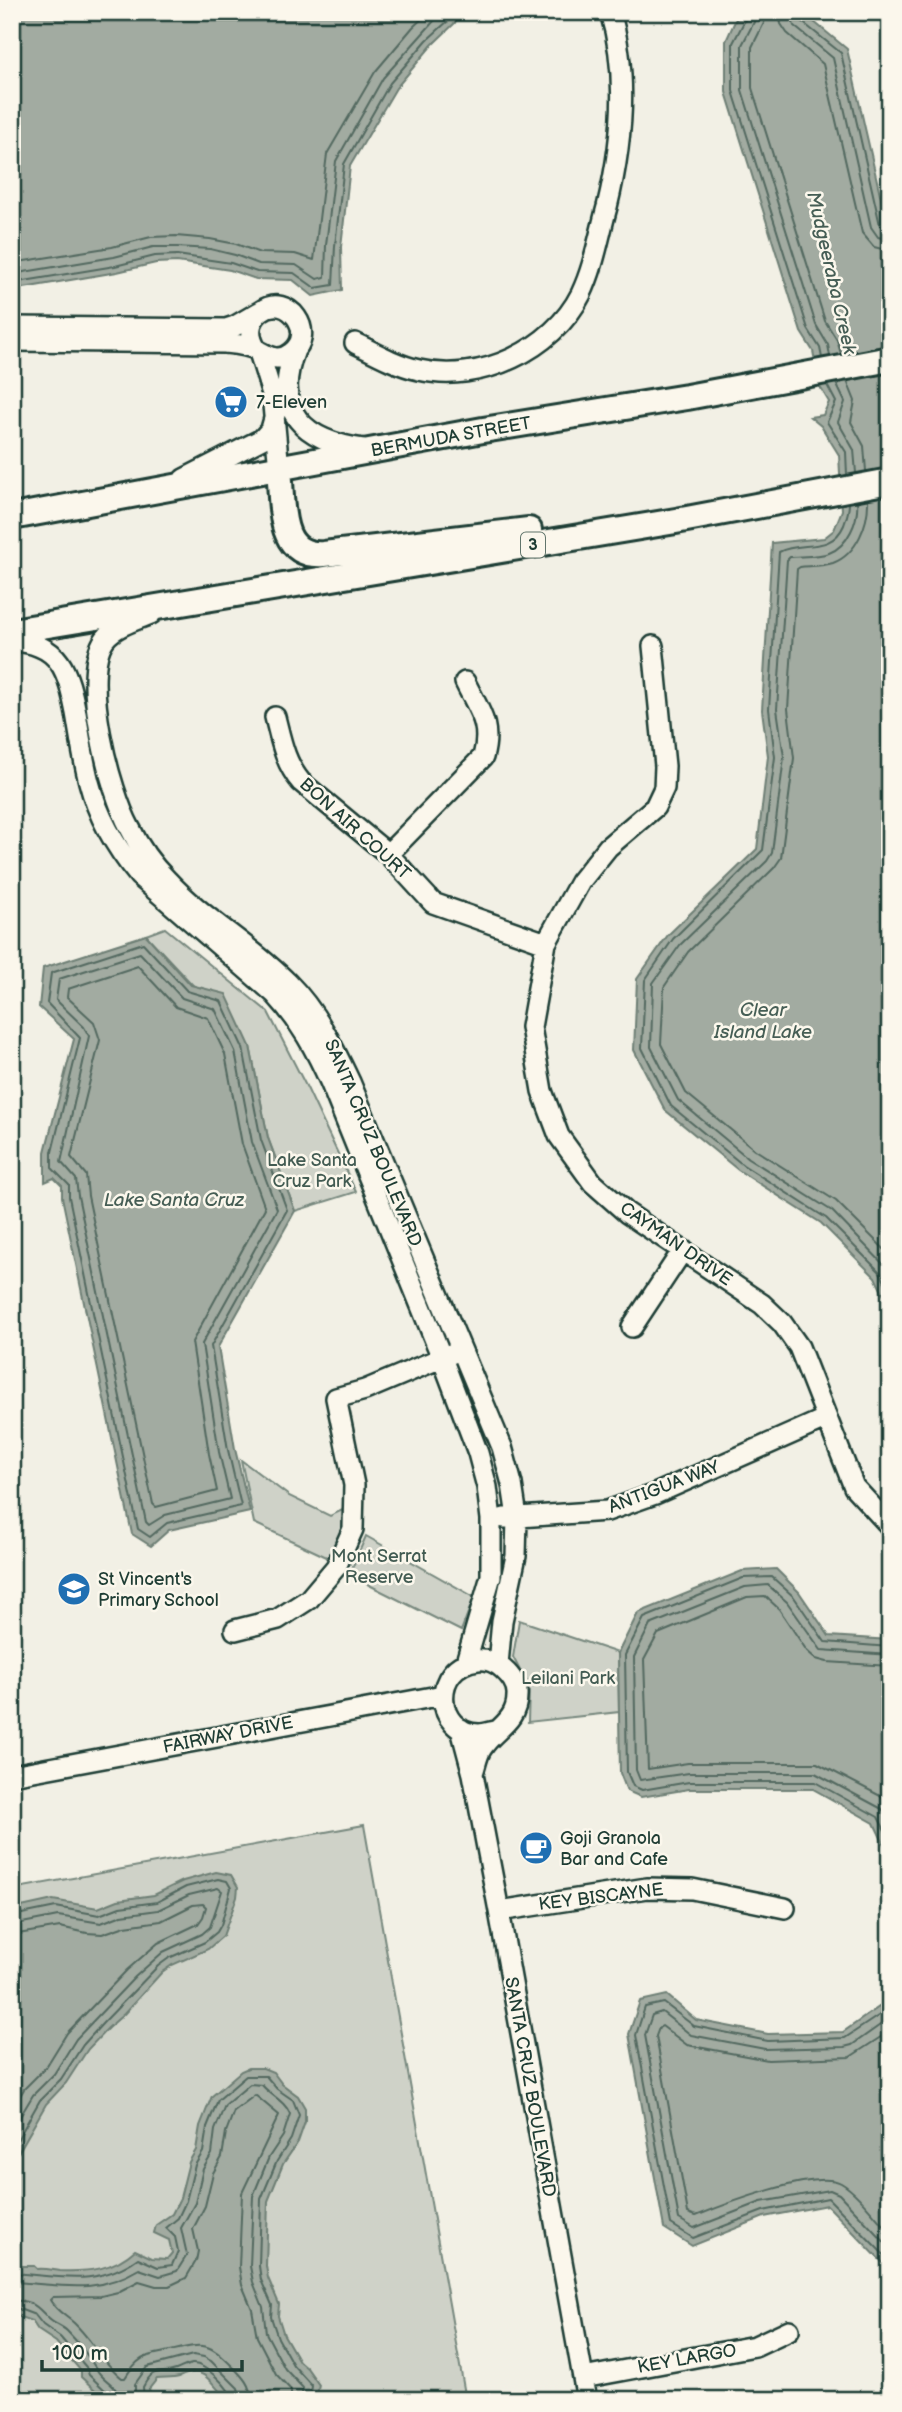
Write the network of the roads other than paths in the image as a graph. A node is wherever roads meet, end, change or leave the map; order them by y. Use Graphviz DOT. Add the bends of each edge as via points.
graph roads {
  1 [pos="610,12"];
  2 [pos="263,310"];
  3 [pos="12,327"];
  4 [pos="197,329"];
  5 [pos="84,335"];
  6 [pos="12,341"];
  7 [pos="182,343"];
  8 [pos="355,343"];
  9 [pos="295,350"];
  10 [pos="258,351"];
  11 [pos="890,359"];
  12 [pos="275,415"];
  13 [pos="376,451"];
  14 [pos="279,469"];
  15 [pos="890,481"];
  16 [pos="161,491"];
  17 [pos="12,517"];
  18 [pos="676,521"];
  19 [pos="170,605"];
  20 [pos="12,631"];
  21 [pos="12,641"];
  22 [pos="653,646"];
  23 [pos="94,680"];
  24 [pos="465,682"];
  25 [pos="275,717"];
  26 [pos="83,751"];
  27 [pos="129,827"];
  28 [pos="111,837"];
  29 [pos="388,854"];
  30 [pos="546,943"];
  31 [pos="683,1250"];
  32 [pos="632,1327"];
  33 [pos="460,1350"];
  34 [pos="442,1358"];
  35 [pos="827,1418"];
  36 [pos="517,1517"];
  37 [pos="492,1519"];
  38 [pos="889,1525"];
  39 [pos="235,1630"];
  40 [pos="466,1662"];
  41 [pos="498,1664"];
  42 [pos="443,1695"];
  43 [pos="461,1729"];
  44 [pos="495,1731"];
  45 [pos="473,1774"];
  46 [pos="12,1775"];
  47 [pos="785,1908"];
  48 [pos="499,1911"];
  49 [pos="789,2330"];
  50 [pos="583,2378"];
  51 [pos="587,2400"];
  1 -- 8 [label="street" via="620,74 616,170 589,273 568,313 536,345 504,362 462,372 402,365"];
  2 -- 4 [label="street" via="232,327"];
  2 -- 9 [label="street" via="281,307 298,318 302,333"];
  2 -- 10 [label="street" via="251,327 251,341"];
  3 -- 5 [label="street"];
  4 -- 5 [label="street"];
  4 -- 7 [label="street"];
  5 -- 6 [label="street"];
  5 -- 7 [label="street"];
  7 -- 10 [label="street" via="230,344"];
  9 -- 10 [label="street" via="277,358"];
  9 -- 13 [label="street" via="287,385 300,423 328,442"];
  10 -- 12 [label="street"];
  11 -- 13 [label="main road, BERMUDA STREET"];
  12 -- 14 [label="street"];
  12 -- 16 [label="street" via="270,431 256,443"];
  13 -- 14 [label="main road, BERMUDA STREET"];
  14 -- 16 [label="main road, BERMUDA STREET"];
  14 -- 18 [label="main road" via="289,540 309,554 593,524"];
  15 -- 18 [label="main road, 3"];
  16 -- 17 [label="main road, BERMUDA STREET"];
  18 -- 19 [label="main road, 3"];
  19 -- 20 [label="main road, 3"];
  19 -- 23 [label="street, SANTA CRUZ BOULEVARD" via="108,635 96,657"];
  21 -- 26 [label="street, SANTA CRUZ BOULEVARD" via="41,647 63,666"];
  22 -- 30 [label="street, CAYMAN DRIVE" via="664,788 655,807 608,848 580,882"];
  23 -- 26 [label="street" via="86,668 76,669 85,725"];
  23 -- 27 [label="street, SANTA CRUZ BOULEVARD" via="104,750"];
  24 -- 29 [label="street" via="485,723 488,739 483,757"];
  25 -- 29 [label="street, BON AIR COURT" via="291,771"];
  26 -- 28 [label="street, SANTA CRUZ BOULEVARD" via="95,800"];
  27 -- 28 [label="street"];
  27 -- 33 [label="street, SANTA CRUZ BOULEVARD" via="166,880 289,983 322,1026"];
  28 -- 34 [label="street, SANTA CRUZ BOULEVARD" via="139,876 275,994 304,1030 331,1084"];
  29 -- 30 [label="street, BON AIR COURT" via="433,903"];
  30 -- 31 [label="street, CAYMAN DRIVE" via="531,1027 542,1091 559,1136 593,1183 627,1213"];
  31 -- 32 [label="street"];
  31 -- 35 [label="street, CAYMAN DRIVE" via="782,1323 799,1347"];
  33 -- 34 [label="street"];
  33 -- 36 [label="street, SANTA CRUZ BOULEVARD" via="502,1447"];
  34 -- 37 [label="street, SANTA CRUZ BOULEVARD" via="478,1453"];
  34 -- 39 [label="street" via="336,1398 354,1485 353,1530 336,1567 309,1599 278,1619"];
  35 -- 36 [label="street, ANTIGUA WAY" via="607,1511"];
  35 -- 38 [label="street, CAYMAN DRIVE" via="854,1487"];
  36 -- 37 [label="street, ANTIGUA WAY"];
  36 -- 41 [label="street, SANTA CRUZ BOULEVARD" via="516,1556"];
  37 -- 40 [label="street, SANTA CRUZ BOULEVARD" via="491,1576"];
  40 -- 41 [label="street"];
  40 -- 42 [label="street" via="450,1675"];
  41 -- 44 [label="street" via="512,1678 517,1697 512,1717"];
  42 -- 43 [label="street" via="447,1714"];
  42 -- 46 [label="street, FAIRWAY DRIVE"];
  43 -- 44 [label="street" via="477,1734"];
  43 -- 45 [label="street, SANTA CRUZ BOULEVARD"];
  44 -- 45 [label="street" via="480,1749"];
  45 -- 48 [label="street, SANTA CRUZ BOULEVARD"];
  47 -- 48 [label="street, KEY BISCAYNE" via="692,1889 647,1888"];
  48 -- 50 [label="street, SANTA CRUZ BOULEVARD"];
  49 -- 50 [label="street, KEY LARGO" via="755,2346"];
  50 -- 51 [label="street, SANTA CRUZ BOULEVARD"];
}
